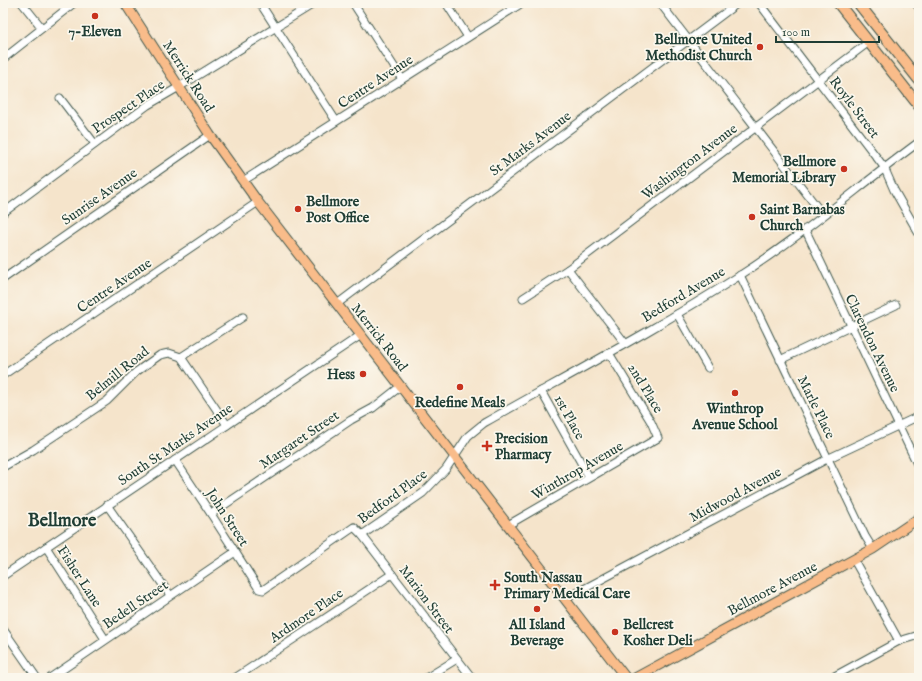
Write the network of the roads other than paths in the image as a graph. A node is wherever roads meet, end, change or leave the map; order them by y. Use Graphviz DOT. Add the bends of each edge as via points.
graph roads {
  1 [pos="22,3"];
  2 [pos="74,3"];
  3 [pos="125,3"];
  4 [pos="260,3"];
  5 [pos="315,3"];
  6 [pos="353,3"];
  7 [pos="446,3"];
  8 [pos="522,3"];
  9 [pos="660,3"];
  10 [pos="738,3"];
  11 [pos="759,3"];
  12 [pos="838,3"];
  13 [pos="858,3"];
  14 [pos="42,28"];
  15 [pos="276,28"];
  16 [pos="468,37"];
  17 [pos="689,40"];
  18 [pos="869,42"];
  19 [pos="3,59"];
  20 [pos="402,80"];
  21 [pos="819,80"];
  22 [pos="919,80"];
  23 [pos="179,87"];
  24 [pos="60,98"];
  25 [pos="919,106"];
  26 [pos="336,122"];
  27 [pos="756,128"];
  28 [pos="210,135"];
  29 [pos="919,142"];
  30 [pos="94,144"];
  31 [pos="884,167"];
  32 [pos="243,181"];
  33 [pos="258,202"];
  34 [pos="4,209"];
  35 [pos="823,215"];
  36 [pos="805,229"];
  37 [pos="919,234"];
  38 [pos="568,269"];
  39 [pos="740,275"];
  40 [pos="3,279"];
  41 [pos="523,298"];
  42 [pos="337,304"];
  43 [pos="896,305"];
  44 [pos="677,314"];
  45 [pos="243,317"];
  46 [pos="851,326"];
  47 [pos="361,335"];
  48 [pos="625,343"];
  49 [pos="609,353"];
  50 [pos="181,357"];
  51 [pos="780,360"];
  52 [pos="708,368"];
  53 [pos="3,375"];
  54 [pos="401,386"];
  55 [pos="541,391"];
  56 [pos="919,416"];
  57 [pos="227,425"];
  58 [pos="898,425"];
  59 [pos="658,438"];
  60 [pos="454,455"];
  61 [pos="827,458"];
  62 [pos="175,460"];
  63 [pos="4,465"];
  64 [pos="919,468"];
  65 [pos="589,477"];
  66 [pos="107,506"];
  67 [pos="211,514"];
  68 [pos="919,518"];
  69 [pos="508,525"];
  70 [pos="362,535"];
  71 [pos="46,547"];
  72 [pos="872,549"];
  73 [pos="235,552"];
  74 [pos="854,560"];
  75 [pos="392,574"];
  76 [pos="3,576"];
  77 [pos="259,590"];
  78 [pos="170,595"];
  79 [pos="566,599"];
  80 [pos="3,629"];
  81 [pos="919,635"];
  82 [pos="105,639"];
  83 [pos="899,641"];
  84 [pos="457,659"];
  85 [pos="37,678"];
  86 [pos="50,678"];
  87 [pos="235,678"];
  88 [pos="426,678"];
  89 [pos="472,678"];
  90 [pos="626,678"];
  91 [pos="635,678"];
  92 [pos="831,678"];
  1 -- 14 [label="street"];
  2 -- 14 [label="street"];
  3 -- 23 [label="main road, Merrick Road"];
  4 -- 15 [label="street"];
  5 -- 15 [label="street, Prospect Place"];
  6 -- 20 [label="street"];
  7 -- 16 [label="street"];
  8 -- 16 [label="street, Centre Avenue"];
  9 -- 17 [label="street"];
  10 -- 17 [label="street, St Marks Avenue"];
  11 -- 21 [label="street, Royle Street"];
  12 -- 18 [label="highway"];
  13 -- 22 [label="highway"];
  14 -- 19 [label="street"];
  15 -- 23 [label="street, Prospect Place"];
  15 -- 26 [label="street"];
  16 -- 20 [label="street, Centre Avenue"];
  17 -- 27 [label="street"];
  17 -- 42 [label="street, St Marks Avenue"];
  18 -- 21 [label="street, Washington Avenue"];
  18 -- 25 [label="highway"];
  20 -- 26 [label="street, Centre Avenue"];
  21 -- 27 [label="street, Washington Avenue"];
  21 -- 31 [label="street, Royle Street"];
  23 -- 28 [label="main road, Merrick Road"];
  23 -- 30 [label="street, Prospect Place" via="148,105"];
  24 -- 30 [label="street"];
  26 -- 32 [label="street, Centre Avenue"];
  27 -- 35 [label="street"];
  27 -- 38 [label="street, Washington Avenue"];
  28 -- 32 [label="main road, Merrick Road"];
  28 -- 40 [label="street, Sunrise Avenue"];
  29 -- 31 [label="street, Bedford Avenue"];
  30 -- 34 [label="street, Prospect Place"];
  31 -- 35 [label="street, Bedford Avenue"];
  31 -- 37 [label="street, Royle Street"];
  32 -- 33 [label="main road, Merrick Road"];
  33 -- 42 [label="main road, Merrick Road"];
  33 -- 53 [label="street, Centre Avenue"];
  35 -- 36 [label="street, Bedford Avenue"];
  36 -- 39 [label="street, Bedford Avenue"];
  36 -- 46 [label="street, Clarendon Avenue"];
  38 -- 41 [label="street, Washington Avenue"];
  38 -- 48 [label="street"];
  39 -- 44 [label="street, Bedford Avenue"];
  39 -- 51 [label="street, Marle Place"];
  42 -- 47 [label="main road, Merrick Road"];
  43 -- 46 [label="street"];
  44 -- 48 [label="street, Bedford Avenue"];
  44 -- 52 [label="street"];
  45 -- 50 [label="street"];
  46 -- 51 [label="street"];
  46 -- 58 [label="street, Clarendon Avenue"];
  47 -- 54 [label="main road, Merrick Road"];
  47 -- 57 [label="street, South St Marks Avenue"];
  48 -- 49 [label="street, Bedford Avenue"];
  49 -- 55 [label="street, Bedford Avenue"];
  49 -- 59 [label="street, 2nd Place" via="652,422"];
  50 -- 57 [label="street"];
  50 -- 63 [label="street, Belmill Road" via="169,353 160,355 136,372 107,401 33,450"];
  51 -- 61 [label="street, Marle Place"];
  54 -- 60 [label="main road, Merrick Road"];
  54 -- 67 [label="street, Margaret Street" via="373,408 351,420"];
  55 -- 60 [label="street, Bedford Avenue" via="484,423 468,436"];
  55 -- 65 [label="street, 1st Place"];
  56 -- 58 [label="street, Midwood Avenue"];
  57 -- 62 [label="street, South St Marks Avenue"];
  58 -- 61 [label="street, Midwood Avenue"];
  58 -- 64 [label="street, Clarendon Avenue"];
  59 -- 65 [label="street, Winthrop Avenue"];
  60 -- 69 [label="main road, Merrick Road"];
  60 -- 70 [label="street, Bedford Place" via="446,470 423,493"];
  61 -- 72 [label="street, Marle Place"];
  61 -- 79 [label="street, Midwood Avenue"];
  62 -- 66 [label="street, South St Marks Avenue"];
  62 -- 67 [label="street, John Street"];
  65 -- 69 [label="street, Winthrop Avenue"];
  66 -- 71 [label="street, South St Marks Avenue"];
  66 -- 78 [label="street"];
  67 -- 73 [label="street, John Street"];
  68 -- 72 [label="main road, Bellmore Avenue"];
  69 -- 79 [label="main road, Merrick Road"];
  70 -- 75 [label="street, Marion Street"];
  70 -- 77 [label="street, Bedford Place" via="354,527 263,590"];
  71 -- 76 [label="street, South St Marks Avenue"];
  71 -- 82 [label="street, Fisher Lane"];
  72 -- 74 [label="main road, Bellmore Avenue"];
  73 -- 77 [label="street, John Street"];
  73 -- 78 [label="street, Bedell Street"];
  74 -- 83 [label="street"];
  74 -- 91 [label="main road, Bellmore Avenue"];
  75 -- 84 [label="street, Marion Street"];
  75 -- 87 [label="street, Ardmore Place"];
  78 -- 82 [label="street, Bedell Street"];
  79 -- 90 [label="main road, Merrick Road"];
  80 -- 85 [label="street"];
  81 -- 83 [label="street"];
  82 -- 86 [label="street, Bedell Street"];
  83 -- 92 [label="street"];
  84 -- 88 [label="street"];
  84 -- 89 [label="street, Marion Street"];
}
